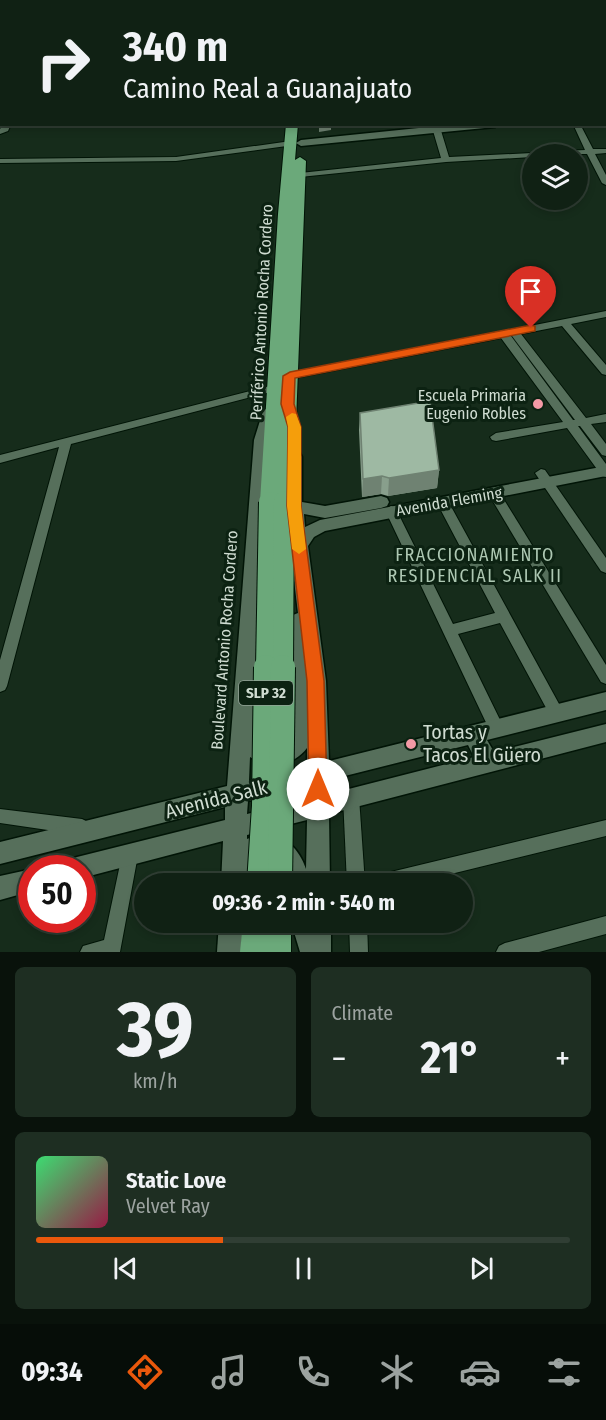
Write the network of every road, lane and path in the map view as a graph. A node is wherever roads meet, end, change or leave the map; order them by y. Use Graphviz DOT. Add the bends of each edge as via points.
graph roads {
  1 [pos="435,126"];
  2 [pos="577,126"];
  3 [pos="297,134"];
  4 [pos="606,151"];
  5 [pos="589,152"];
  6 [pos="522,156"];
  7 [pos="446,160"];
  8 [pos="0,161"];
  9 [pos="300,175"];
  10 [pos="606,183"];
  11 [pos="606,314"];
  12 [pos="564,322"];
  13 [pos="509,333"];
  14 [pos="606,372"];
  15 [pos="290,376"];
  16 [pos="278,397"];
  17 [pos="606,418"];
  18 [pos="583,422"];
  19 [pos="570,424"];
  20 [pos="496,437"];
  21 [pos="66,443"];
  22 [pos="0,459"];
  23 [pos="604,465"];
  24 [pos="544,478"];
  25 [pos="494,493"];
  26 [pos="442,501"];
  27 [pos="282,503"];
  28 [pos="391,510"];
  29 [pos="298,545"];
  30 [pos="606,568"];
  31 [pos="303,586"];
  32 [pos="505,616"];
  33 [pos="450,630"];
  34 [pos="606,678"];
  35 [pos="0,686"];
  36 [pos="244,695"];
  37 [pos="606,701"];
  38 [pos="556,713"];
  39 [pos="496,728"];
  40 [pos="473,733"];
  41 [pos="606,733"];
  42 [pos="488,763"];
  43 [pos="318,772"];
  44 [pos="237,795"];
  45 [pos="351,797"];
  46 [pos="318,806"];
  47 [pos="0,816"];
  48 [pos="237,828"];
  49 [pos="606,828"];
  50 [pos="94,829"];
  51 [pos="0,853"];
  52 [pos="130,855"];
  53 [pos="96,863"];
  54 [pos="235,873"];
  55 [pos="238,873"];
  56 [pos="260,873"];
  57 [pos="280,873"];
  58 [pos="295,873"];
  59 [pos="318,873"];
  60 [pos="355,873"];
  61 [pos="420,873"];
  62 [pos="18,884"];
  63 [pos="0,888"];
  64 [pos="606,925"];
  65 [pos="227,933"];
  66 [pos="230,933"];
  67 [pos="255,933"];
  68 [pos="278,933"];
  69 [pos="306,933"];
  70 [pos="319,933"];
  71 [pos="358,933"];
  72 [pos="112,950"];
  73 [pos="90,952"];
  74 [pos="222,952"];
  75 [pos="229,952"];
  76 [pos="254,952"];
  77 [pos="277,952"];
  78 [pos="312,952"];
  79 [pos="319,952"];
  80 [pos="359,952"];
  81 [pos="505,952"];
  1 -- 3 [label="main road"];
  1 -- 7 [label="street"];
  2 -- 5 [label="street"];
  3 -- 8 [label="street" via="176,159"];
  3 -- 9 [label="highway, Periférico Antonio Rocha Cordero / SLP 32"];
  3 -- 16 [label="highway, Periférico Antonio Rocha Cordero / SLP 32" via="284,214"];
  4 -- 5 [label="street"];
  5 -- 10 [label="street"];
  6 -- 7 [label="street"];
  7 -- 9 [label="street"];
  9 -- 15 [label="highway, Periférico Antonio Rocha Cordero / SLP 32"];
  11 -- 12 [label="street"];
  12 -- 13 [label="street"];
  12 -- 14 [label="street"];
  13 -- 15 [label="street"];
  13 -- 18 [label="street"];
  13 -- 19 [label="street"];
  15 -- 16 [label="highway, Periférico Antonio Rocha Cordero / SLP 32"];
  16 -- 21 [label="street"];
  16 -- 27 [label="highway, Periférico Antonio Rocha Cordero / SLP 32"];
  16 -- 27 [label="main road" via="295,427"];
  16 -- 36 [label="main road, Boulevard Antonio Rocha Cordero" via="262,440"];
  17 -- 18 [label="street"];
  18 -- 19 [label="street"];
  18 -- 23 [label="street"];
  19 -- 20 [label="street"];
  19 -- 23 [label="street"];
  21 -- 22 [label="street"];
  21 -- 35 [label="street"];
  23 -- 24 [label="main road, Avenida Fleming"];
  24 -- 25 [label="main road, Avenida Fleming"];
  24 -- 27 [label="main road, Avenida Fleming" via="325,512"];
  24 -- 30 [label="street"];
  25 -- 26 [label="main road, Avenida Fleming"];
  25 -- 34 [label="street"];
  26 -- 28 [label="main road, Avenida Fleming"];
  26 -- 32 [label="street"];
  27 -- 29 [label="main road"];
  27 -- 56 [label="highway, SLP 32, bridge"];
  27 -- 57 [label="highway, SLP 32, bridge"];
  28 -- 29 [label="main road, Avenida Fleming" via="320,526"];
  28 -- 33 [label="street"];
  29 -- 31 [label="main road"];
  31 -- 36 [label="main road" via="298,643 302,734 292,752 278,756 257,750 250,738"];
  31 -- 43 [label="main road" via="316,681"];
  32 -- 33 [label="street"];
  32 -- 38 [label="street"];
  33 -- 39 [label="street"];
  36 -- 44 [label="main road, Boulevard Antonio Rocha Cordero"];
  37 -- 38 [label="main road, Avenida Salk"];
  38 -- 39 [label="main road, Avenida Salk"];
  39 -- 40 [label="main road, Avenida Salk"];
  40 -- 42 [label="main road"];
  40 -- 43 [label="main road, Avenida Salk"];
  41 -- 42 [label="main road, Avenida Salk"];
  42 -- 45 [label="main road, Avenida Salk"];
  43 -- 44 [label="main road, Avenida Salk"];
  43 -- 46 [label="main road"];
  44 -- 48 [label="main road, Boulevard Antonio Rocha Cordero"];
  44 -- 50 [label="main road, Avenida Salk"];
  45 -- 46 [label="main road, Avenida Salk"];
  45 -- 60 [label="street"];
  46 -- 48 [label="main road, Avenida Salk"];
  46 -- 59 [label="main road"];
  47 -- 50 [label="street"];
  48 -- 52 [label="main road, Avenida Salk"];
  48 -- 54 [label="main road, Boulevard Antonio Rocha Cordero"];
  49 -- 61 [label="street"];
  50 -- 51 [label="main road, Avenida Salk"];
  52 -- 53 [label="main road, Avenida Salk"];
  52 -- 72 [label="street"];
  55 -- 58 [label="main road" via="246,852 266,845 286,853"];
  62 -- 63 [label="main road"];
  64 -- 81 [label="street"];
  65 -- 74 [label="street"];
  66 -- 75 [label="main road"];
  67 -- 76 [label="highway"];
  68 -- 77 [label="highway"];
  69 -- 78 [label="main road"];
  70 -- 79 [label="main road"];
  71 -- 80 [label="street"];
  72 -- 73 [label="street"];
}
